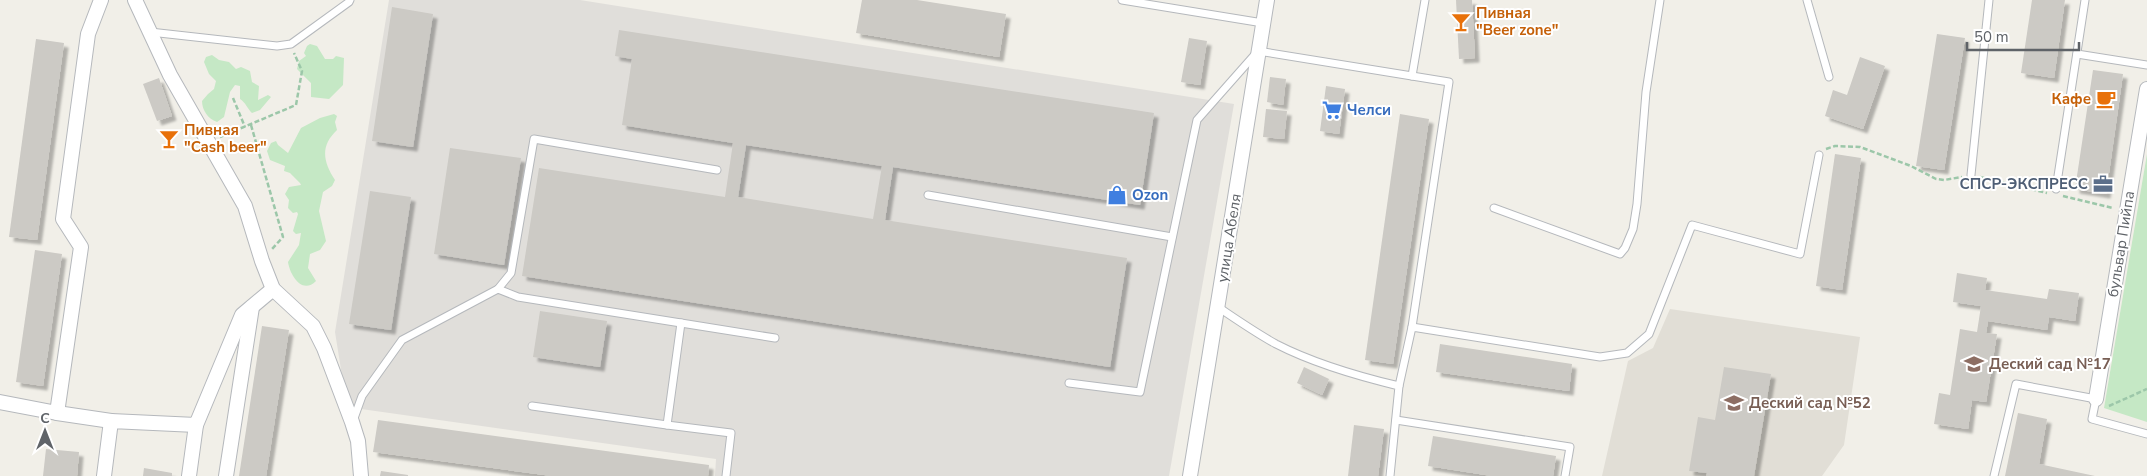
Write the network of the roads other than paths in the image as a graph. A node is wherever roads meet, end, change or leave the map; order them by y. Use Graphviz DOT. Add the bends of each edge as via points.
graph roads {
  1 [pos="101,0"];
  2 [pos="135,0"];
  3 [pos="350,0"];
  4 [pos="1122,0"];
  5 [pos="1267,0"];
  6 [pos="1425,0"];
  7 [pos="1660,0"];
  8 [pos="1807,0"];
  9 [pos="1989,0"];
  10 [pos="2085,0"];
  11 [pos="1263,23"];
  12 [pos="150,32"];
  13 [pos="1258,51"];
  14 [pos="2077,54"];
  15 [pos="2147,65"];
  16 [pos="1412,76"];
  17 [pos="1829,77"];
  18 [pos="2147,89"];
  19 [pos="1819,155"];
  20 [pos="717,170"];
  21 [pos="1971,175"];
  22 [pos="2056,189"];
  23 [pos="928,195"];
  24 [pos="1494,208"];
  25 [pos="1172,237"];
  26 [pos="273,289"];
  27 [pos="498,289"];
  28 [pos="252,307"];
  29 [pos="1218,307"];
  30 [pos="681,323"];
  31 [pos="1412,327"];
  32 [pos="776,338"];
  33 [pos="1069,383"];
  34 [pos="1399,386"];
  35 [pos="2096,399"];
  36 [pos="0,402"];
  37 [pos="532,406"];
  38 [pos="57,413"];
  39 [pos="1396,420"];
  40 [pos="111,422"];
  41 [pos="352,422"];
  42 [pos="196,425"];
  43 [pos="667,425"];
  44 [pos="2147,434"];
  45 [pos="104,476"];
  46 [pos="189,476"];
  47 [pos="226,476"];
  48 [pos="361,476"];
  49 [pos="726,476"];
  50 [pos="1190,476"];
  51 [pos="1390,476"];
  52 [pos="1565,476"];
  53 [pos="1994,476"];
  1 -- 38 [label="street" via="88,34 63,219 82,247"];
  2 -- 12 [label="street"];
  3 -- 12 [label="lane" via="291,44 277,46"];
  4 -- 11 [label="lane"];
  5 -- 11 [label="street, улица Абеля"];
  6 -- 16 [label="lane"];
  7 -- 24 [label="lane" via="1646,92 1637,204 1633,229 1625,248 1620,254"];
  8 -- 17 [label="lane"];
  9 -- 21 [label="lane"];
  10 -- 14 [label="lane"];
  11 -- 13 [label="street, улица Абеля"];
  12 -- 26 [label="street" via="170,75 245,206"];
  13 -- 16 [label="lane"];
  13 -- 25 [label="lane" via="1197,120"];
  13 -- 29 [label="street, улица Абеля"];
  14 -- 15 [label="lane"];
  14 -- 22 [label="lane"];
  16 -- 31 [label="lane" via="1449,82"];
  18 -- 35 [label="street, бульвар Пийпа"];
  19 -- 31 [label="lane" via="1800,254 1692,225 1649,334 1627,353 1600,357"];
  20 -- 27 [label="lane" via="534,139 511,273"];
  23 -- 25 [label="lane"];
  25 -- 33 [label="lane" via="1140,392"];
  26 -- 28 [label="street"];
  26 -- 41 [label="street" via="313,326"];
  27 -- 30 [label="lane" via="518,297"];
  27 -- 41 [label="lane" via="402,340 362,396"];
  28 -- 42 [label="street" via="242,315"];
  28 -- 47 [label="street"];
  29 -- 34 [label="lane" via="1274,343 1301,356"];
  29 -- 50 [label="street, улица Абеля"];
  30 -- 32 [label="lane"];
  30 -- 43 [label="lane"];
  31 -- 34 [label="lane"];
  34 -- 39 [label="lane"];
  35 -- 44 [label="lane" via="2092,419"];
  35 -- 53 [label="lane" via="2016,384"];
  36 -- 38 [label="street"];
  37 -- 43 [label="lane"];
  38 -- 40 [label="street"];
  39 -- 51 [label="lane"];
  39 -- 52 [label="lane" via="1570,447"];
  40 -- 42 [label="street"];
  40 -- 45 [label="street"];
  41 -- 48 [label="street" via="358,441"];
  42 -- 46 [label="street"];
  43 -- 49 [label="lane" via="731,434"];
}
